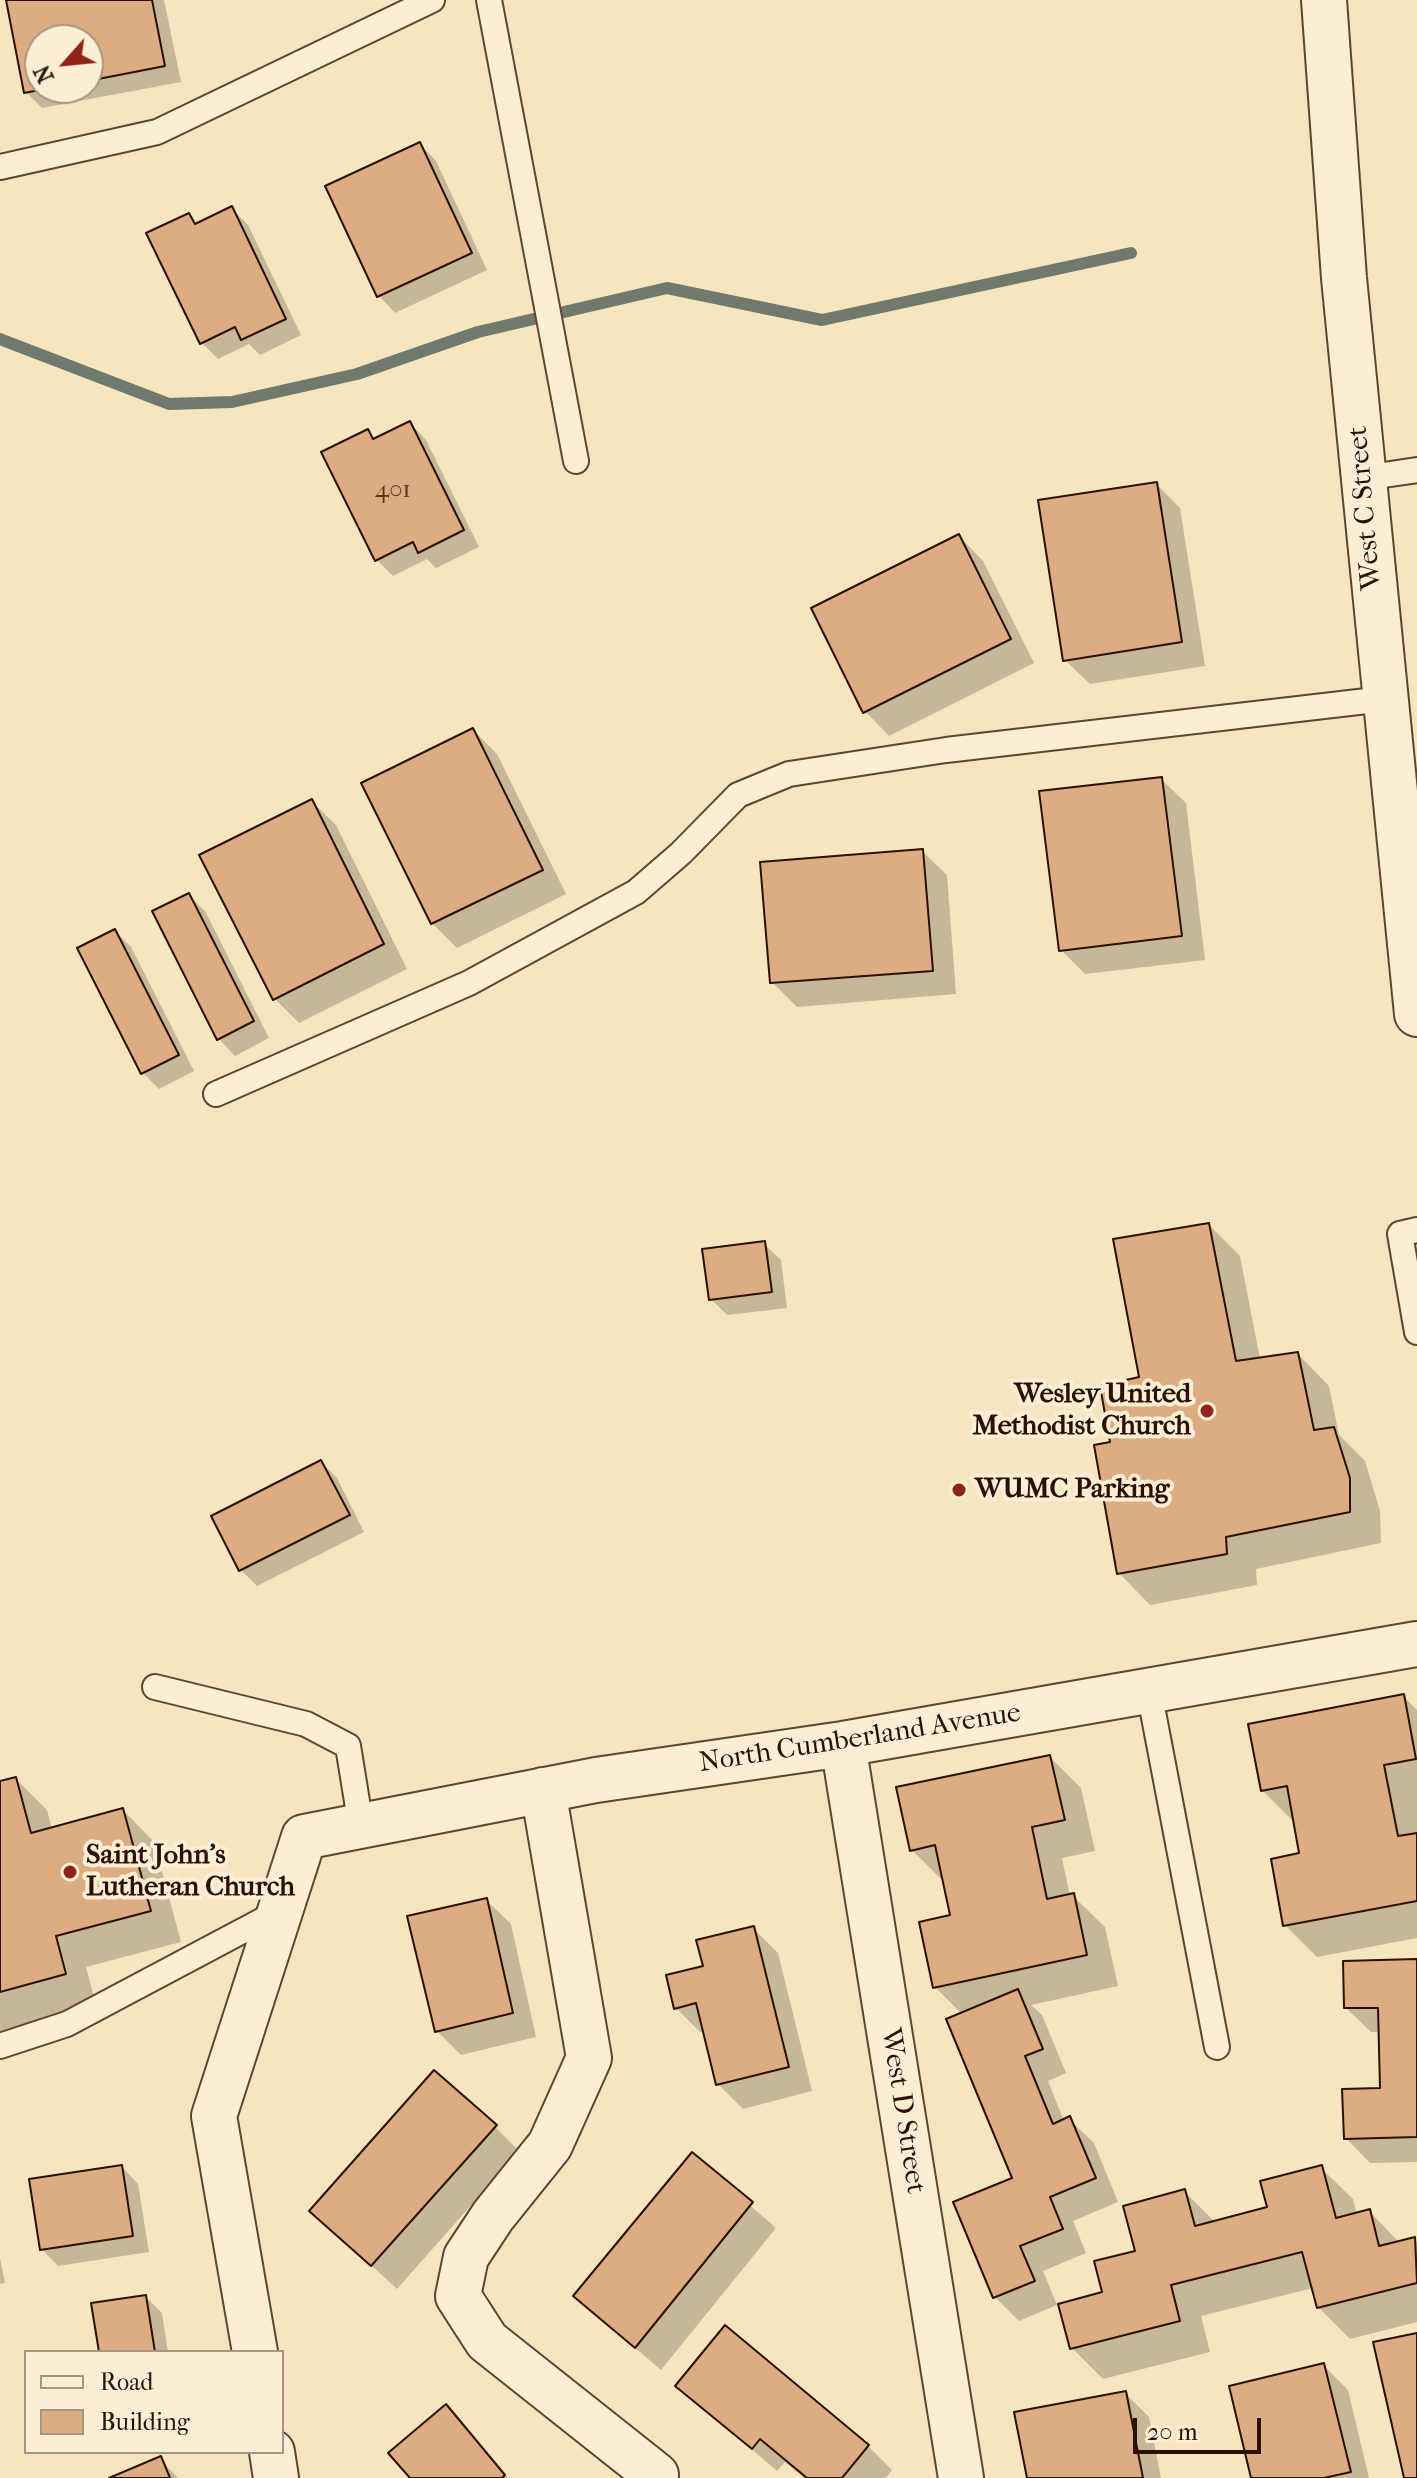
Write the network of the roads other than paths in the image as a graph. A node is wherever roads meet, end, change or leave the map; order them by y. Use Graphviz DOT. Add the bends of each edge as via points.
graph roads {
  1 [pos="432,0"];
  2 [pos="489,0"];
  3 [pos="1324,0"];
  4 [pos="0,167"];
  5 [pos="576,461"];
  6 [pos="1417,470"];
  7 [pos="1363,478"];
  8 [pos="1384,699"];
  9 [pos="1417,1014"];
  10 [pos="216,1094"];
  11 [pos="1417,1230"];
  12 [pos="1417,1332"];
  13 [pos="1417,1644"];
  14 [pos="155,1687"];
  15 [pos="1149,1691"];
  16 [pos="843,1744"];
  17 [pos="543,1790"];
  18 [pos="361,1826"];
  19 [pos="281,1911"];
  20 [pos="0,2046"];
  21 [pos="1217,2047"];
  22 [pos="255,2350"];
  23 [pos="272,2454"];
  24 [pos="656,2475"];
  25 [pos="276,2478"];
  26 [pos="961,2478"];
  1 -- 4 [label="lane" via="157,132"];
  2 -- 5 [label="lane"];
  3 -- 7 [label="street, West C Street"];
  6 -- 7 [label="lane"];
  7 -- 8 [label="street, West C Street"];
  8 -- 9 [label="street, West C Street"];
  8 -- 10 [label="lane" via="946,750 789,774 738,795 636,892 469,983"];
  11 -- 12 [label="lane" via="1400,1234"];
  13 -- 15 [label="street, North Cumberland Avenue"];
  14 -- 18 [label="lane" via="306,1724 348,1746"];
  15 -- 16 [label="street, North Cumberland Avenue"];
  15 -- 21 [label="lane"];
  16 -- 17 [label="street, North Cumberland Avenue"];
  16 -- 26 [label="street, West D Street"];
  17 -- 18 [label="street, North Cumberland Avenue"];
  17 -- 24 [label="street" via="589,2058 550,2145 466,2257 458,2296 487,2341"];
  18 -- 19 [label="street, North Cumberland Avenue" via="304,1837"];
  19 -- 20 [label="lane" via="67,2024"];
  19 -- 22 [label="street" via="214,2116"];
  23 -- 25 [label="street"];
}
